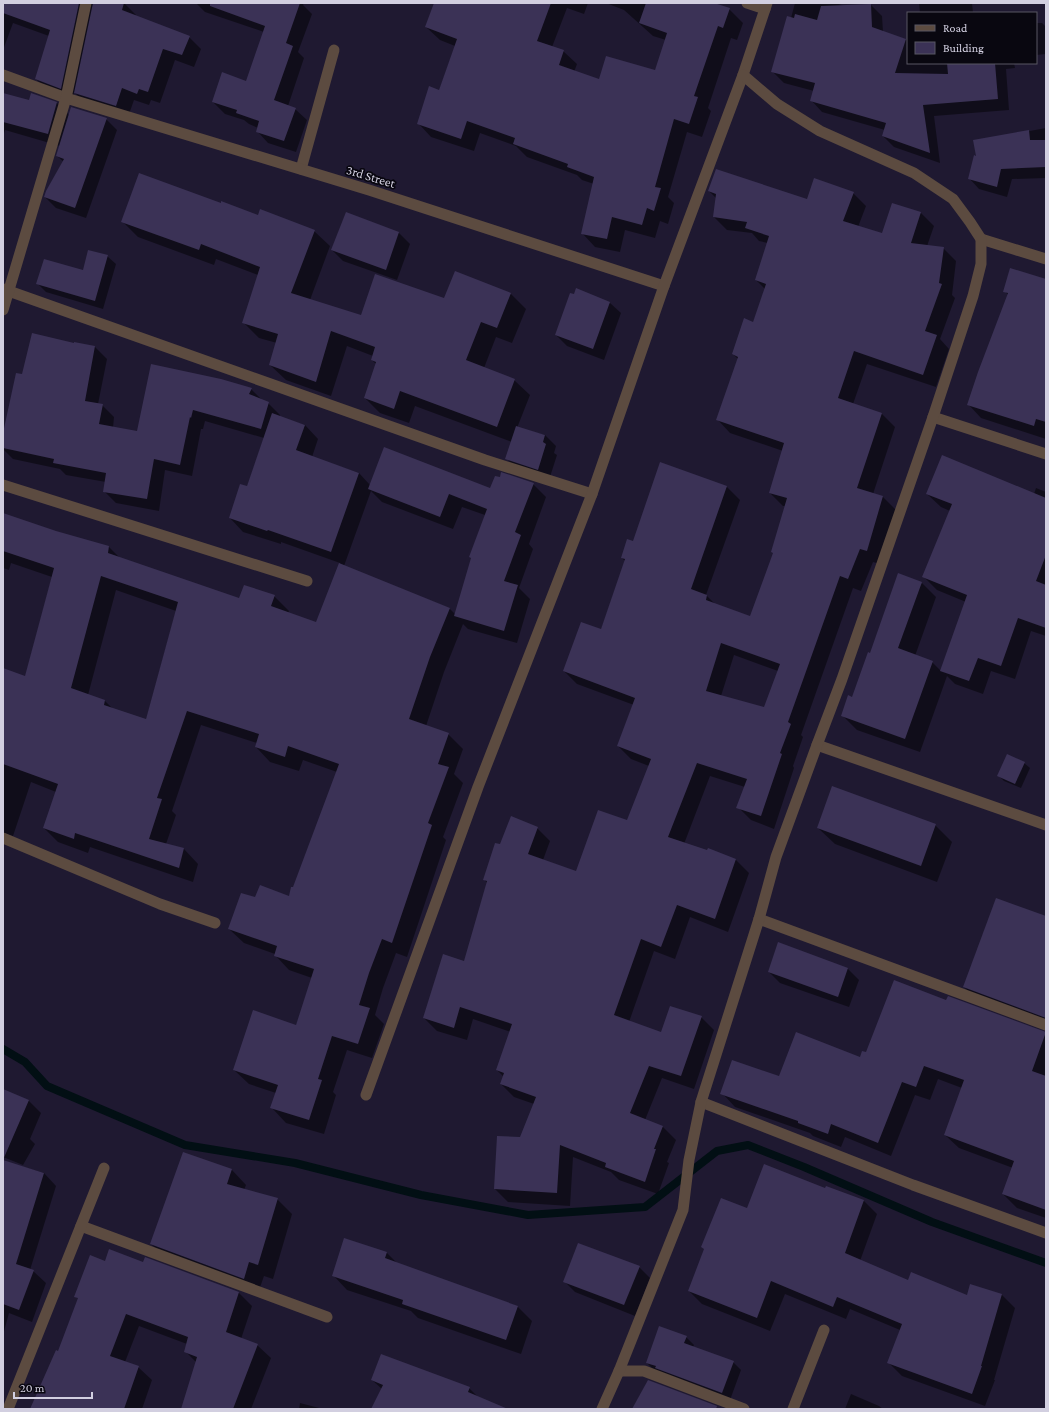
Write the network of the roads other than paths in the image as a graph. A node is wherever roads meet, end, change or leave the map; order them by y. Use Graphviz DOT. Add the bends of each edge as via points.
graph roads {
  1 [pos="86,3"];
  2 [pos="747,3"];
  3 [pos="766,6"];
  4 [pos="334,50"];
  5 [pos="3,75"];
  6 [pos="743,75"];
  7 [pos="66,98"];
  8 [pos="301,169"];
  9 [pos="981,239"];
  10 [pos="1046,259"];
  11 [pos="664,286"];
  12 [pos="6,290"];
  13 [pos="3,310"];
  14 [pos="933,417"];
  15 [pos="1046,454"];
  16 [pos="3,485"];
  17 [pos="592,494"];
  18 [pos="307,581"];
  19 [pos="817,745"];
  20 [pos="1046,825"];
  21 [pos="3,838"];
  22 [pos="759,919"];
  23 [pos="215,923"];
  24 [pos="1046,1025"];
  25 [pos="366,1095"];
  26 [pos="701,1102"];
  27 [pos="104,1168"];
  28 [pos="81,1226"];
  29 [pos="1046,1234"];
  30 [pos="327,1317"];
  31 [pos="824,1330"];
  32 [pos="619,1371"];
  33 [pos="8,1409"];
  34 [pos="602,1409"];
  35 [pos="744,1409"];
  36 [pos="793,1409"];
  1 -- 7 [label="street"];
  2 -- 3 [label="street"];
  3 -- 6 [label="street"];
  4 -- 8 [label="street"];
  5 -- 7 [label="street, 3rd Street"];
  6 -- 9 [label="street" via="777,104 820,130 914,173 953,199"];
  6 -- 11 [label="street"];
  7 -- 8 [label="street, 3rd Street"];
  7 -- 12 [label="street"];
  8 -- 11 [label="street, 3rd Street"];
  9 -- 10 [label="street"];
  9 -- 14 [label="street" via="981,264 973,296"];
  11 -- 17 [label="street"];
  12 -- 13 [label="street"];
  12 -- 17 [label="street" via="478,457"];
  14 -- 15 [label="street"];
  14 -- 19 [label="street"];
  16 -- 18 [label="street"];
  17 -- 25 [label="street" via="478,787"];
  19 -- 20 [label="street"];
  19 -- 22 [label="street" via="776,856"];
  21 -- 23 [label="street" via="160,904"];
  22 -- 24 [label="street"];
  22 -- 26 [label="street"];
  26 -- 29 [label="street"];
  26 -- 32 [label="street" via="689,1160 683,1210"];
  27 -- 28 [label="street"];
  28 -- 30 [label="street"];
  28 -- 33 [label="street"];
  31 -- 36 [label="street"];
  32 -- 34 [label="street"];
  32 -- 35 [label="street" via="644,1371"];
}
